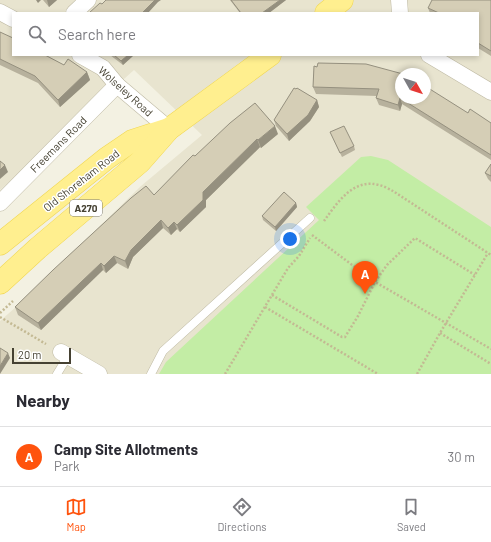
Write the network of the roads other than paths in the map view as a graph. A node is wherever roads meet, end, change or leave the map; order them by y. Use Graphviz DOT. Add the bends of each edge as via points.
graph roads {
  1 [pos="88,0"];
  2 [pos="342,0"];
  3 [pos="399,0"];
  4 [pos="0,12"];
  5 [pos="75,12"];
  6 [pos="327,12"];
  7 [pos="400,12"];
  8 [pos="12,18"];
  9 [pos="82,56"];
  10 [pos="269,56"];
  11 [pos="431,56"];
  12 [pos="117,85"];
  13 [pos="491,92"];
  14 [pos="169,129"];
  15 [pos="0,203"];
  16 [pos="310,218"];
  17 [pos="0,244"];
  18 [pos="0,283"];
  19 [pos="64,354"];
  20 [pos="57,374"];
  21 [pos="99,374"];
  22 [pos="150,374"];
  1 -- 5 [label="street"];
  2 -- 6 [label="main road"];
  3 -- 7 [label="street"];
  4 -- 8 [label="street"];
  9 -- 12 [label="street, Wolseley Road" via="103,68"];
  10 -- 14 [label="main road, Old Shoreham Road / A270"];
  11 -- 13 [label="street"];
  12 -- 14 [label="street, Wolseley Road"];
  12 -- 15 [label="street, Freemans Road"];
  14 -- 17 [label="main road, Old Shoreham Road / A270" via="132,140"];
  14 -- 18 [label="main road, Old Shoreham Road / A270" via="140,162"];
  16 -- 22 [label="lane" via="163,351"];
  19 -- 20 [label="lane"];
  19 -- 21 [label="street"];
}
